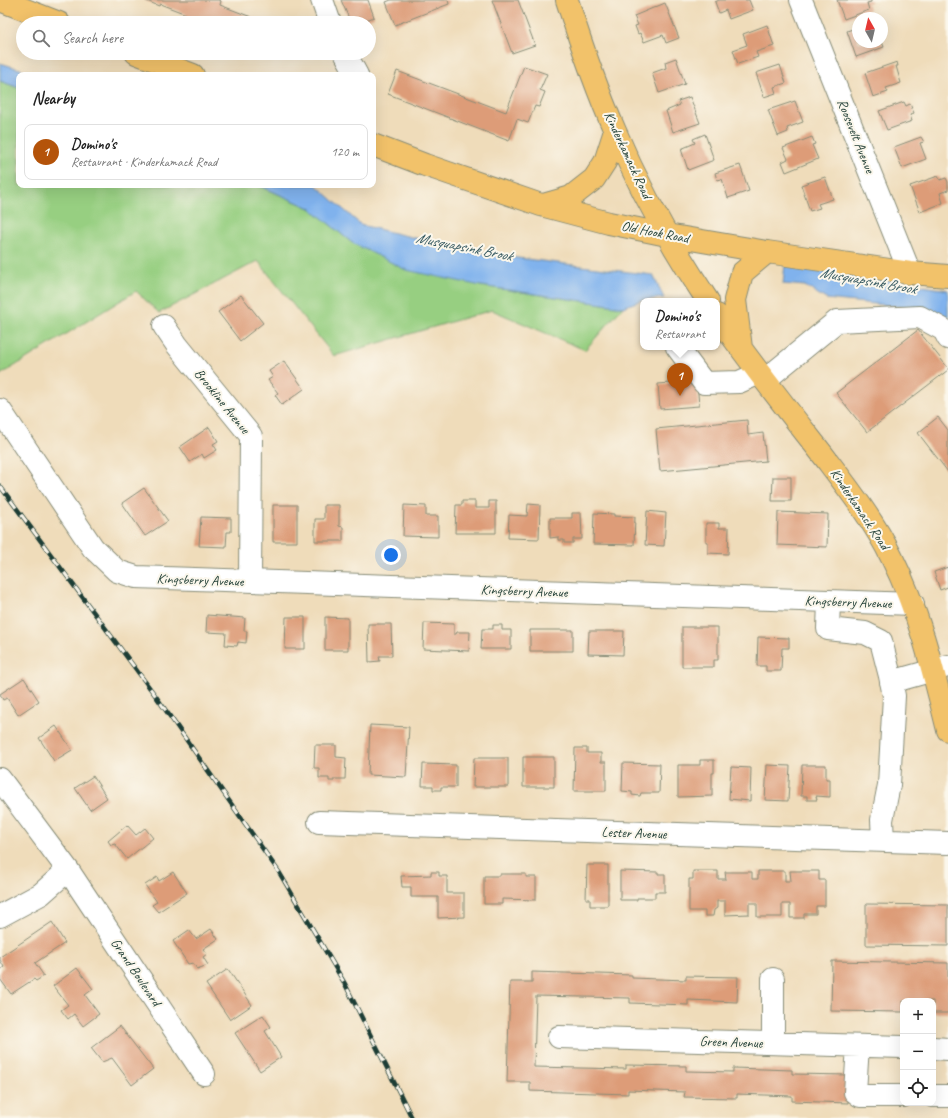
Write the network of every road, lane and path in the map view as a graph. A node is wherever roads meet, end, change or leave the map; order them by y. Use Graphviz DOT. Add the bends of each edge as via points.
graph roads {
  1 [pos="0,0"];
  2 [pos="322,0"];
  3 [pos="567,0"];
  4 [pos="801,0"];
  5 [pos="41,16"];
  6 [pos="328,16"];
  7 [pos="154,60"];
  8 [pos="349,60"];
  9 [pos="185,72"];
  10 [pos="355,72"];
  11 [pos="615,131"];
  12 [pos="376,146"];
  13 [pos="540,205"];
  14 [pos="666,235"];
  15 [pos="767,252"];
  16 [pos="910,273"];
  17 [pos="948,276"];
  18 [pos="705,298"];
  19 [pos="720,319"];
  20 [pos="164,326"];
  21 [pos="948,338"];
  22 [pos="741,349"];
  23 [pos="679,350"];
  24 [pos="763,377"];
  25 [pos="0,410"];
  26 [pos="250,581"];
  27 [pos="829,601"];
  28 [pos="913,604"];
  29 [pos="940,668"];
  30 [pos="891,682"];
  31 [pos="948,730"];
  32 [pos="0,779"];
  33 [pos="319,822"];
  34 [pos="883,841"];
  35 [pos="948,844"];
  36 [pos="68,870"];
  37 [pos="0,916"];
  38 [pos="773,979"];
  39 [pos="559,1037"];
  40 [pos="774,1044"];
  41 [pos="858,1046"];
  42 [pos="900,1047"];
  43 [pos="936,1048"];
  44 [pos="948,1049"];
  45 [pos="204,1074"];
  46 [pos="900,1096"];
  47 [pos="936,1096"];
  48 [pos="948,1096"];
  1 -- 5 [label="main road"];
  2 -- 6 [label="street"];
  3 -- 11 [label="main road, Kinderkamack Road" via="586,59"];
  4 -- 16 [label="street, Roosevelt Avenue"];
  7 -- 9 [label="main road"];
  8 -- 10 [label="street"];
  11 -- 13 [label="main road" via="605,162 594,179 571,198"];
  11 -- 14 [label="main road, Kinderkamack Road"];
  12 -- 13 [label="main road, Old Hook Road"];
  13 -- 14 [label="main road, Old Hook Road"];
  14 -- 15 [label="main road, Old Hook Road"];
  14 -- 18 [label="main road, Kinderkamack Road"];
  15 -- 16 [label="main road, Old Hook Road"];
  15 -- 22 [label="main road" via="742,272 735,300"];
  16 -- 17 [label="main road, Old Hook Road"];
  19 -- 22 [label="main road, Kinderkamack Road"];
  20 -- 26 [label="street, Brookline Avenue" via="251,436"];
  21 -- 24 [label="street" via="944,330 920,317 837,321"];
  22 -- 24 [label="main road, Kinderkamack Road"];
  23 -- 24 [label="street" via="704,383 739,382"];
  24 -- 28 [label="main road, Kinderkamack Road" via="871,521 892,557"];
  25 -- 26 [label="street, Kingsberry Avenue" via="93,548 117,571 136,577"];
  26 -- 27 [label="street, Kingsberry Avenue"];
  27 -- 28 [label="street, Kingsberry Avenue"];
  27 -- 30 [label="street" via="828,629 865,633 881,641"];
  28 -- 29 [label="main road, Kinderkamack Road"];
  29 -- 30 [label="street"];
  29 -- 31 [label="main road, Kinderkamack Road"];
  30 -- 34 [label="street" via="894,696 889,785 882,820"];
  32 -- 36 [label="street, Grand Boulevard"];
  33 -- 34 [label="street, Lester Avenue"];
  34 -- 35 [label="street, Lester Avenue"];
  36 -- 37 [label="street" via="41,894"];
  36 -- 45 [label="street, Grand Boulevard"];
  38 -- 40 [label="street"];
  39 -- 40 [label="street, Green Avenue"];
  40 -- 41 [label="street, Green Avenue"];
  41 -- 42 [label="street, Green Avenue"];
  41 -- 46 [label="street" via="855,1092 860,1096"];
  43 -- 44 [label="street"];
  47 -- 48 [label="street"];
}
